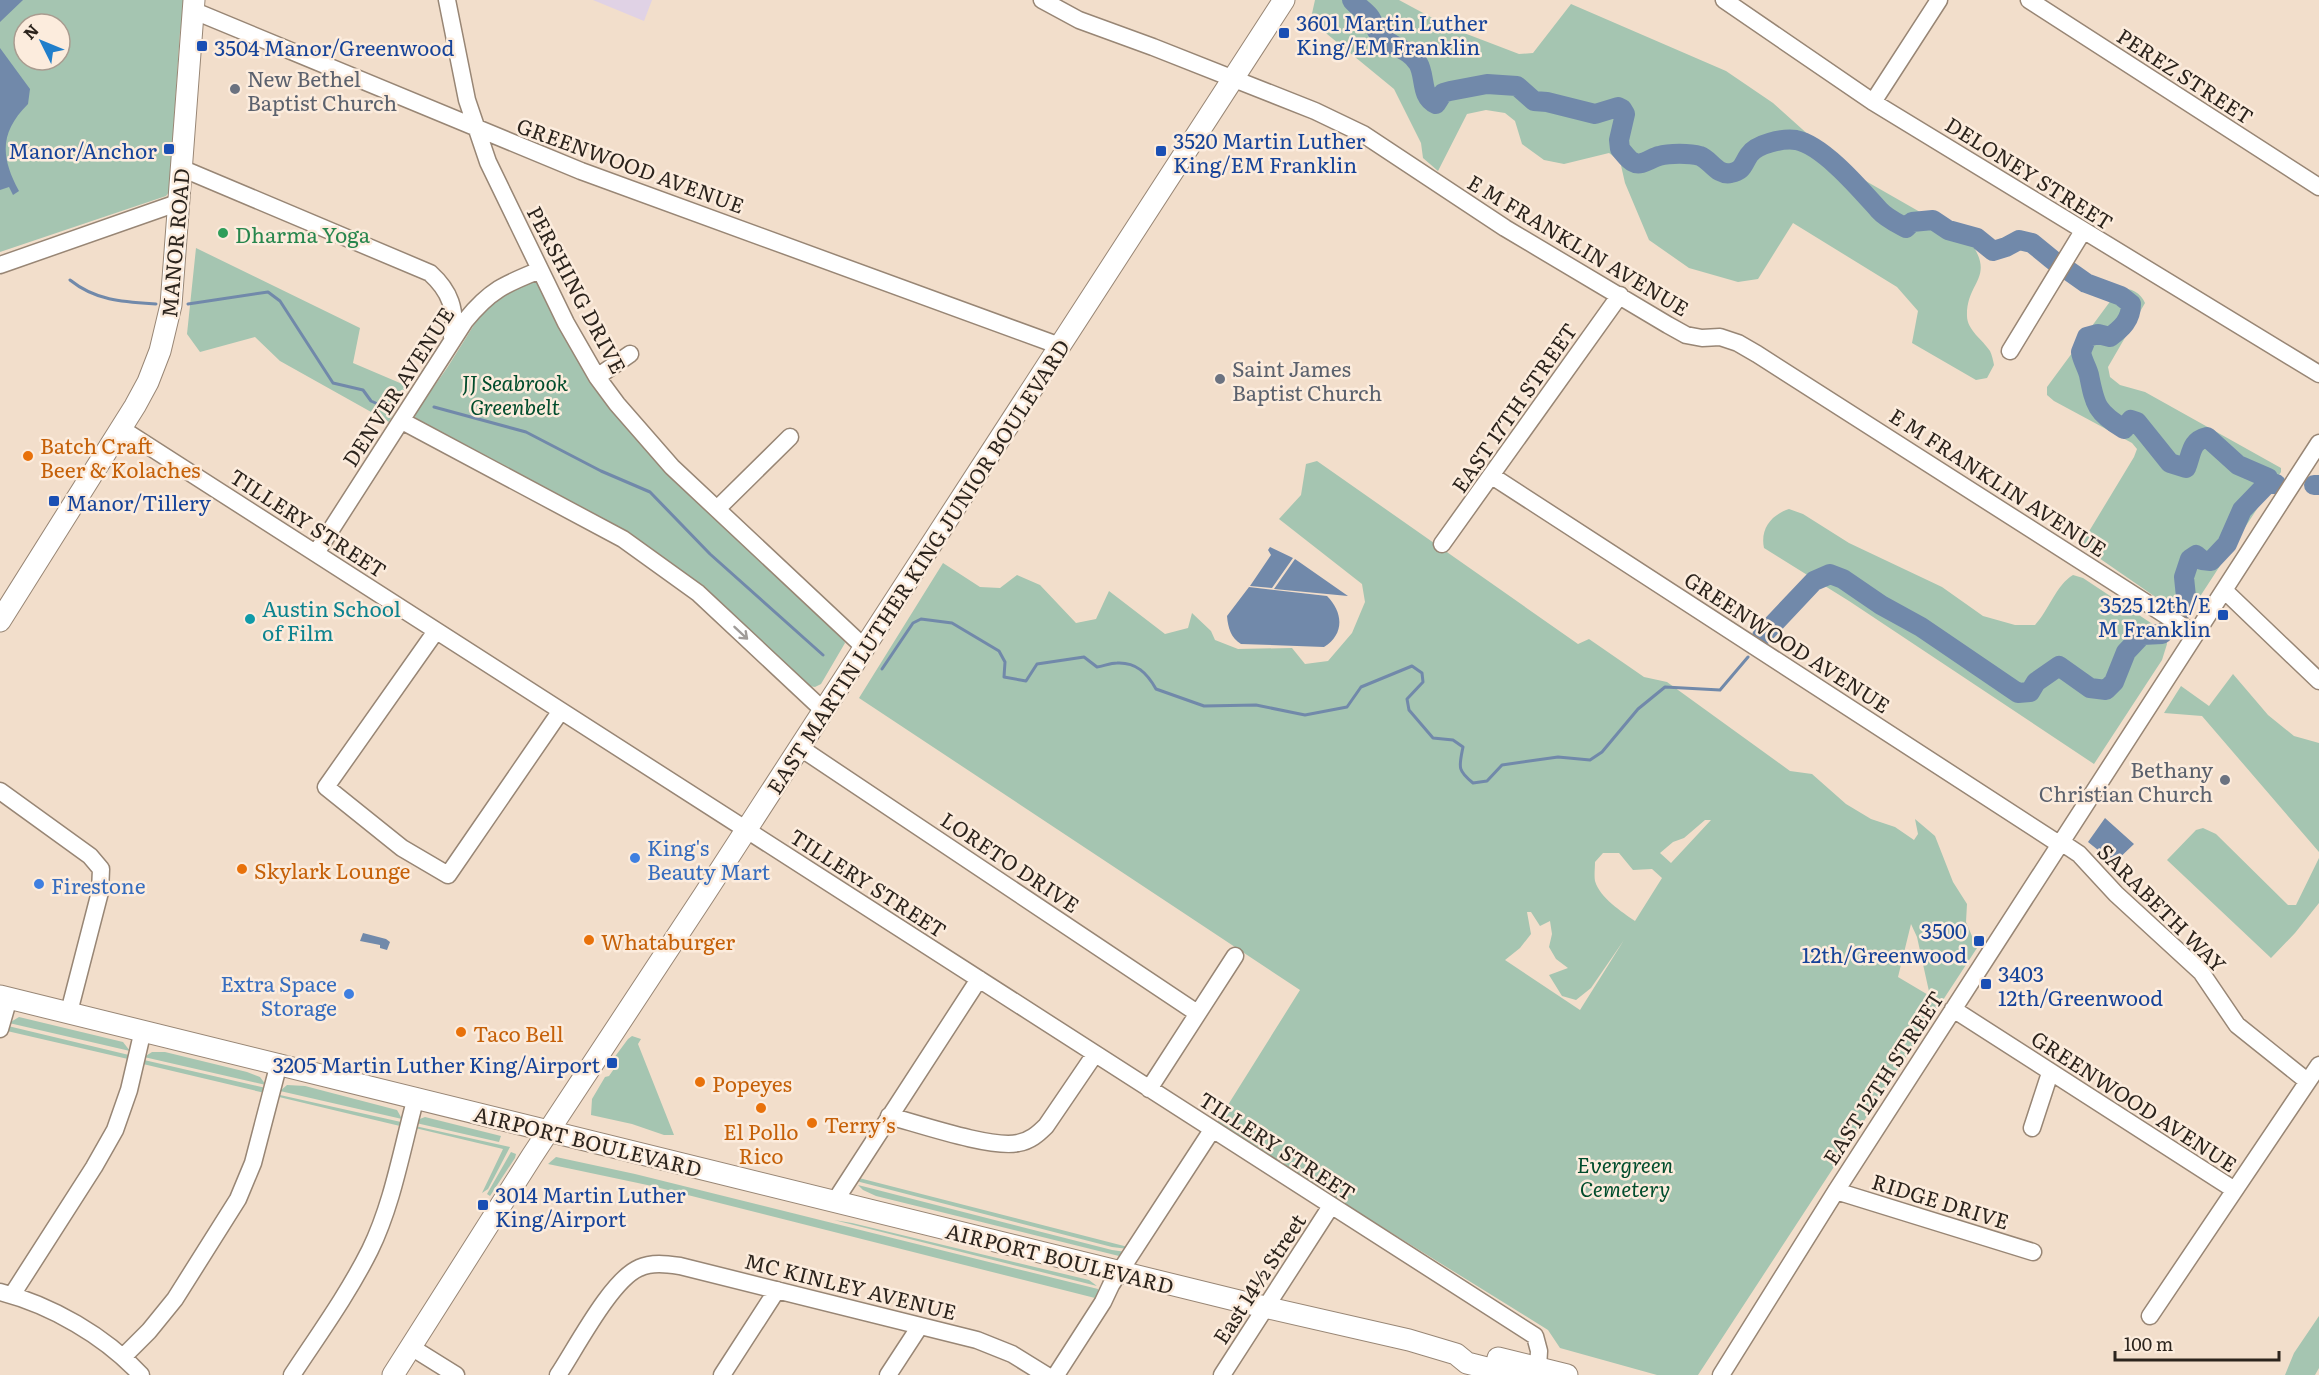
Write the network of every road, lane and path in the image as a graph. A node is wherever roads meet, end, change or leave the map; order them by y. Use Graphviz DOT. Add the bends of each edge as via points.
graph roads {
  1 [pos="447,0"];
  2 [pos="1042,0"];
  3 [pos="1284,0"];
  4 [pos="1724,0"];
  5 [pos="1939,0"];
  6 [pos="2029,0"];
  7 [pos="193,5"];
  8 [pos="1233,79"];
  9 [pos="1873,102"];
  10 [pos="476,129"];
  11 [pos="518,146"];
  12 [pos="488,162"];
  13 [pos="181,168"];
  14 [pos="2319,187"];
  15 [pos="180,202"];
  16 [pos="2083,231"];
  17 [pos="0,265"];
  18 [pos="540,270"];
  19 [pos="446,290"];
  20 [pos="491,292"];
  21 [pos="1620,295"];
  22 [pos="450,343"];
  23 [pos="1059,346"];
  24 [pos="2010,351"];
  25 [pos="630,354"];
  26 [pos="2319,374"];
  27 [pos="597,377"];
  28 [pos="402,421"];
  29 [pos="122,429"];
  30 [pos="790,437"];
  31 [pos="2319,443"];
  32 [pos="1492,476"];
  33 [pos="717,508"];
  34 [pos="1442,544"];
  35 [pos="316,553"];
  36 [pos="2224,590"];
  37 [pos="0,621"];
  38 [pos="436,631"];
  39 [pos="2195,634"];
  40 [pos="864,647"];
  41 [pos="2319,681"];
  42 [pos="823,710"];
  43 [pos="560,712"];
  44 [pos="799,747"];
  45 [pos="0,791"];
  46 [pos="746,830"];
  47 [pos="2060,844"];
  48 [pos="1235,956"];
  49 [pos="979,979"];
  50 [pos="4,997"];
  51 [pos="1953,1009"];
  52 [pos="69,1012"];
  53 [pos="1197,1013"];
  54 [pos="0,1029"];
  55 [pos="143,1030"];
  56 [pos="1095,1054"];
  57 [pos="279,1063"];
  58 [pos="2319,1065"];
  59 [pos="2050,1073"];
  60 [pos="2307,1081"];
  61 [pos="1149,1089"];
  62 [pos="416,1097"];
  63 [pos="889,1116"];
  64 [pos="2032,1128"];
  65 [pos="1212,1130"];
  66 [pos="549,1131"];
  67 [pos="2233,1189"];
  68 [pos="1836,1191"];
  69 [pos="835,1201"];
  70 [pos="1331,1206"];
  71 [pos="2033,1252"];
  72 [pos="1120,1272"];
  73 [pos="777,1290"];
  74 [pos="6,1293"];
  75 [pos="1265,1308"];
  76 [pos="2150,1316"];
  77 [pos="920,1326"];
  78 [pos="411,1347"];
  79 [pos="1456,1354"];
  80 [pos="123,1357"];
  81 [pos="1538,1368"];
  82 [pos="141,1375"];
  83 [pos="292,1375"];
  84 [pos="393,1375"];
  85 [pos="456,1375"];
  86 [pos="558,1375"];
  87 [pos="722,1375"];
  88 [pos="888,1375"];
  89 [pos="1046,1375"];
  90 [pos="1056,1375"];
  91 [pos="1222,1375"];
  92 [pos="1514,1375"];
  93 [pos="1567,1375"];
  94 [pos="1721,1375"];
  1 -- 10 [label="street, PERSHING DRIVE"];
  2 -- 8 [label="street, E M FRANKLIN AVENUE" via="1089,24"];
  3 -- 8 [label="main road, EAST MARTIN LUTHER KING JUNIOR BOULEVARD"];
  4 -- 9 [label="street, DELONEY STREET"];
  5 -- 9 [label="street"];
  6 -- 14 [label="street, PEREZ STREET"];
  7 -- 10 [label="street, GREENWOOD AVENUE"];
  7 -- 13 [label="main road, MANOR ROAD"];
  8 -- 21 [label="street, E M FRANKLIN AVENUE" via="1315,111 1363,135 1505,228"];
  8 -- 23 [label="main road, EAST MARTIN LUTHER KING JUNIOR BOULEVARD"];
  9 -- 16 [label="street, DELONEY STREET"];
  10 -- 11 [label="street, GREENWOOD AVENUE"];
  10 -- 12 [label="street, PERSHING DRIVE"];
  11 -- 12 [label="street" via="498,148"];
  11 -- 23 [label="street, GREENWOOD AVENUE"];
  12 -- 18 [label="street, PERSHING DRIVE"];
  13 -- 15 [label="main road, MANOR ROAD"];
  13 -- 19 [label="street" via="419,267"];
  15 -- 17 [label="street"];
  15 -- 29 [label="main road, MANOR ROAD" via="166,329 148,382"];
  16 -- 24 [label="street"];
  16 -- 26 [label="street, DELONEY STREET"];
  18 -- 20 [label="street, DENVER AVENUE"];
  18 -- 27 [label="street, PERSHING DRIVE"];
  19 -- 20 [label="street" via="464,298"];
  19 -- 22 [label="street" via="454,309"];
  20 -- 22 [label="street, DENVER AVENUE"];
  21 -- 32 [label="street, EAST 17TH STREET"];
  21 -- 39 [label="street, E M FRANKLIN AVENUE" via="1686,335 1720,337 1757,354"];
  22 -- 28 [label="street, DENVER AVENUE"];
  23 -- 40 [label="main road, EAST MARTIN LUTHER KING JUNIOR BOULEVARD"];
  25 -- 27 [label="street"];
  27 -- 33 [label="street, PERSHING DRIVE" via="672,467"];
  28 -- 35 [label="street, DENVER AVENUE"];
  28 -- 42 [label="street, one-way" via="622,539 698,593"];
  29 -- 35 [label="street, TILLERY STREET"];
  29 -- 37 [label="main road, MANOR ROAD"];
  30 -- 33 [label="street"];
  31 -- 36 [label="street, EAST 12TH STREET"];
  32 -- 34 [label="street, EAST 17TH STREET"];
  32 -- 47 [label="street, GREENWOOD AVENUE"];
  33 -- 40 [label="street, PERSHING DRIVE"];
  35 -- 38 [label="street, TILLERY STREET"];
  36 -- 39 [label="street, EAST 12TH STREET"];
  36 -- 41 [label="street"];
  38 -- 43 [label="street, TILLERY STREET"];
  38 -- 43 [label="street" via="326,787 402,848 448,875"];
  39 -- 47 [label="street, EAST 12TH STREET"];
  40 -- 42 [label="main road, EAST MARTIN LUTHER KING JUNIOR BOULEVARD"];
  42 -- 44 [label="main road, EAST MARTIN LUTHER KING JUNIOR BOULEVARD"];
  43 -- 46 [label="street, TILLERY STREET"];
  44 -- 46 [label="main road, EAST MARTIN LUTHER KING JUNIOR BOULEVARD"];
  44 -- 53 [label="street, LORETO DRIVE"];
  45 -- 52 [label="street" via="90,856 101,869 100,892"];
  46 -- 49 [label="street, TILLERY STREET"];
  46 -- 66 [label="main road, EAST MARTIN LUTHER KING JUNIOR BOULEVARD"];
  47 -- 51 [label="street, EAST 12TH STREET"];
  47 -- 60 [label="street, SARABETH WAY" via="2079,854 2116,894 2201,972 2237,1025"];
  48 -- 53 [label="street"];
  49 -- 56 [label="street, TILLERY STREET"];
  49 -- 63 [label="street"];
  50 -- 52 [label="main road, AIRPORT BOULEVARD"];
  50 -- 54 [label="street"];
  51 -- 59 [label="street, GREENWOOD AVENUE"];
  51 -- 68 [label="street, EAST 12TH STREET"];
  52 -- 55 [label="main road, AIRPORT BOULEVARD"];
  53 -- 61 [label="street"];
  55 -- 57 [label="main road, AIRPORT BOULEVARD"];
  55 -- 74 [label="street" via="116,1130"];
  56 -- 61 [label="street, TILLERY STREET"];
  56 -- 63 [label="street" via="1053,1118 1036,1136 1017,1144 995,1143"];
  57 -- 62 [label="main road, AIRPORT BOULEVARD"];
  57 -- 80 [label="street" via="253,1163 238,1200 175,1299"];
  58 -- 60 [label="street"];
  59 -- 64 [label="street"];
  59 -- 67 [label="street, GREENWOOD AVENUE"];
  60 -- 67 [label="street"];
  61 -- 65 [label="street, TILLERY STREET"];
  62 -- 66 [label="main road, AIRPORT BOULEVARD"];
  62 -- 83 [label="street" via="387,1208 370,1249"];
  63 -- 69 [label="street"];
  65 -- 70 [label="street, TILLERY STREET"];
  65 -- 72 [label="street"];
  66 -- 69 [label="main road, AIRPORT BOULEVARD"];
  66 -- 78 [label="main road, EAST MARTIN LUTHER KING JUNIOR BOULEVARD"];
  67 -- 76 [label="street"];
  68 -- 71 [label="street, RIDGE DRIVE"];
  68 -- 94 [label="street, EAST 12TH STREET"];
  69 -- 72 [label="main road, AIRPORT BOULEVARD"];
  70 -- 75 [label="street, East 14½ Street"];
  70 -- 81 [label="street, TILLERY STREET" via="1535,1336"];
  72 -- 75 [label="main road, AIRPORT BOULEVARD"];
  72 -- 90 [label="street"];
  73 -- 77 [label="street, MC KINLEY AVENUE"];
  73 -- 86 [label="street, MC KINLEY AVENUE" via="670,1264 638,1268 611,1293"];
  73 -- 87 [label="street"];
  74 -- 80 [label="street" via="69,1321"];
  75 -- 79 [label="main road, AIRPORT BOULEVARD"];
  75 -- 91 [label="street, East 14½ Street"];
  77 -- 88 [label="street"];
  77 -- 89 [label="street, MC KINLEY AVENUE" via="1001,1349"];
  78 -- 84 [label="main road, EAST MARTIN LUTHER KING JUNIOR BOULEVARD"];
  78 -- 85 [label="street"];
  79 -- 81 [label="main road, AIRPORT BOULEVARD" via="1470,1351"];
  79 -- 92 [label="main road, AIRPORT BOULEVARD" via="1467,1362"];
  80 -- 82 [label="street"];
  81 -- 93 [label="main road, AIRPORT BOULEVARD"];
}
